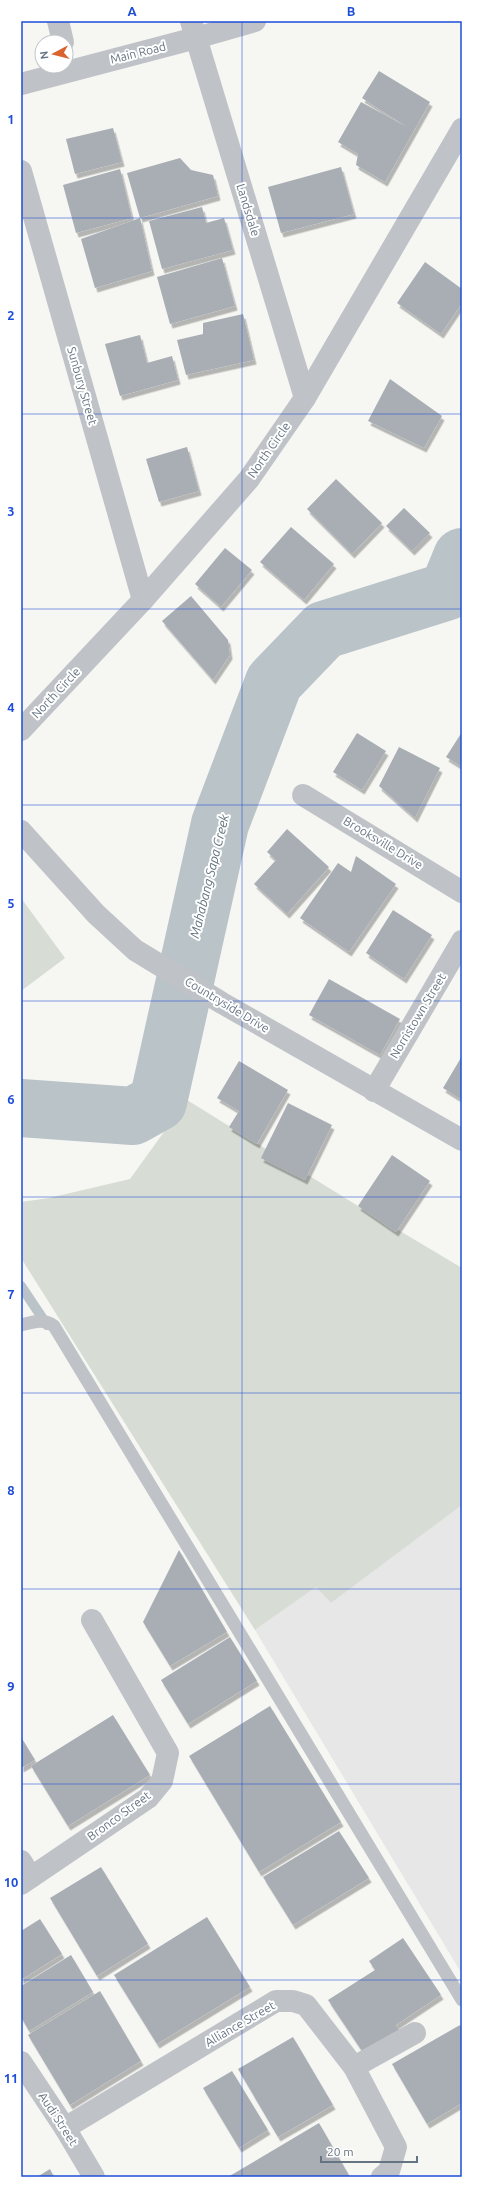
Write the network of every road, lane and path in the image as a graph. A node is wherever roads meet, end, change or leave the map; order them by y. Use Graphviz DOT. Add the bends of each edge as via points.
graph roads {
  1 [pos="58,21"];
  2 [pos="255,21"];
  3 [pos="193,30"];
  4 [pos="61,34"];
  5 [pos="74,61"];
  6 [pos="43,74"];
  7 [pos="21,84"];
  8 [pos="462,129"];
  9 [pos="21,172"];
  10 [pos="305,398"];
  11 [pos="143,600"];
  12 [pos="21,730"];
  13 [pos="303,795"];
  14 [pos="21,831"];
  15 [pos="462,892"];
  16 [pos="462,941"];
  17 [pos="374,1091"];
  18 [pos="462,1140"];
  19 [pos="21,1325"];
  20 [pos="92,1620"];
  21 [pos="24,1874"];
  22 [pos="462,2000"];
  23 [pos="415,2034"];
  24 [pos="21,2062"];
  25 [pos="354,2067"];
  26 [pos="65,2128"];
  27 [pos="94,2177"];
  28 [pos="382,2177"];
  1 -- 4 [label="street"];
  2 -- 3 [label="street, Main Road"];
  3 -- 5 [label="street, Main Road"];
  3 -- 10 [label="street, Landsdale"];
  6 -- 7 [label="street, Main Road"];
  8 -- 10 [label="street, North Circle"];
  9 -- 11 [label="street, Sunbury Street"];
  10 -- 11 [label="street, North Circle" via="249,479"];
  11 -- 12 [label="street, North Circle"];
  13 -- 15 [label="street, Brooksville Drive"];
  14 -- 17 [label="street, Countryside Drive" via="96,914 135,950"];
  16 -- 17 [label="street, Norristown Street"];
  17 -- 18 [label="street, Countryside Drive"];
  19 -- 22 [label="lane" via="41,1320 54,1326"];
  20 -- 21 [label="street, Bronco Street" via="168,1753 162,1781 148,1798"];
  23 -- 25 [label="street"];
  24 -- 26 [label="street, Audi Street"];
  25 -- 26 [label="street, Alliance Street" via="306,2005 293,2001 276,2001"];
  25 -- 28 [label="street, Alliance Street" via="396,2147 389,2171"];
  26 -- 27 [label="street, Audi Street"];
}
